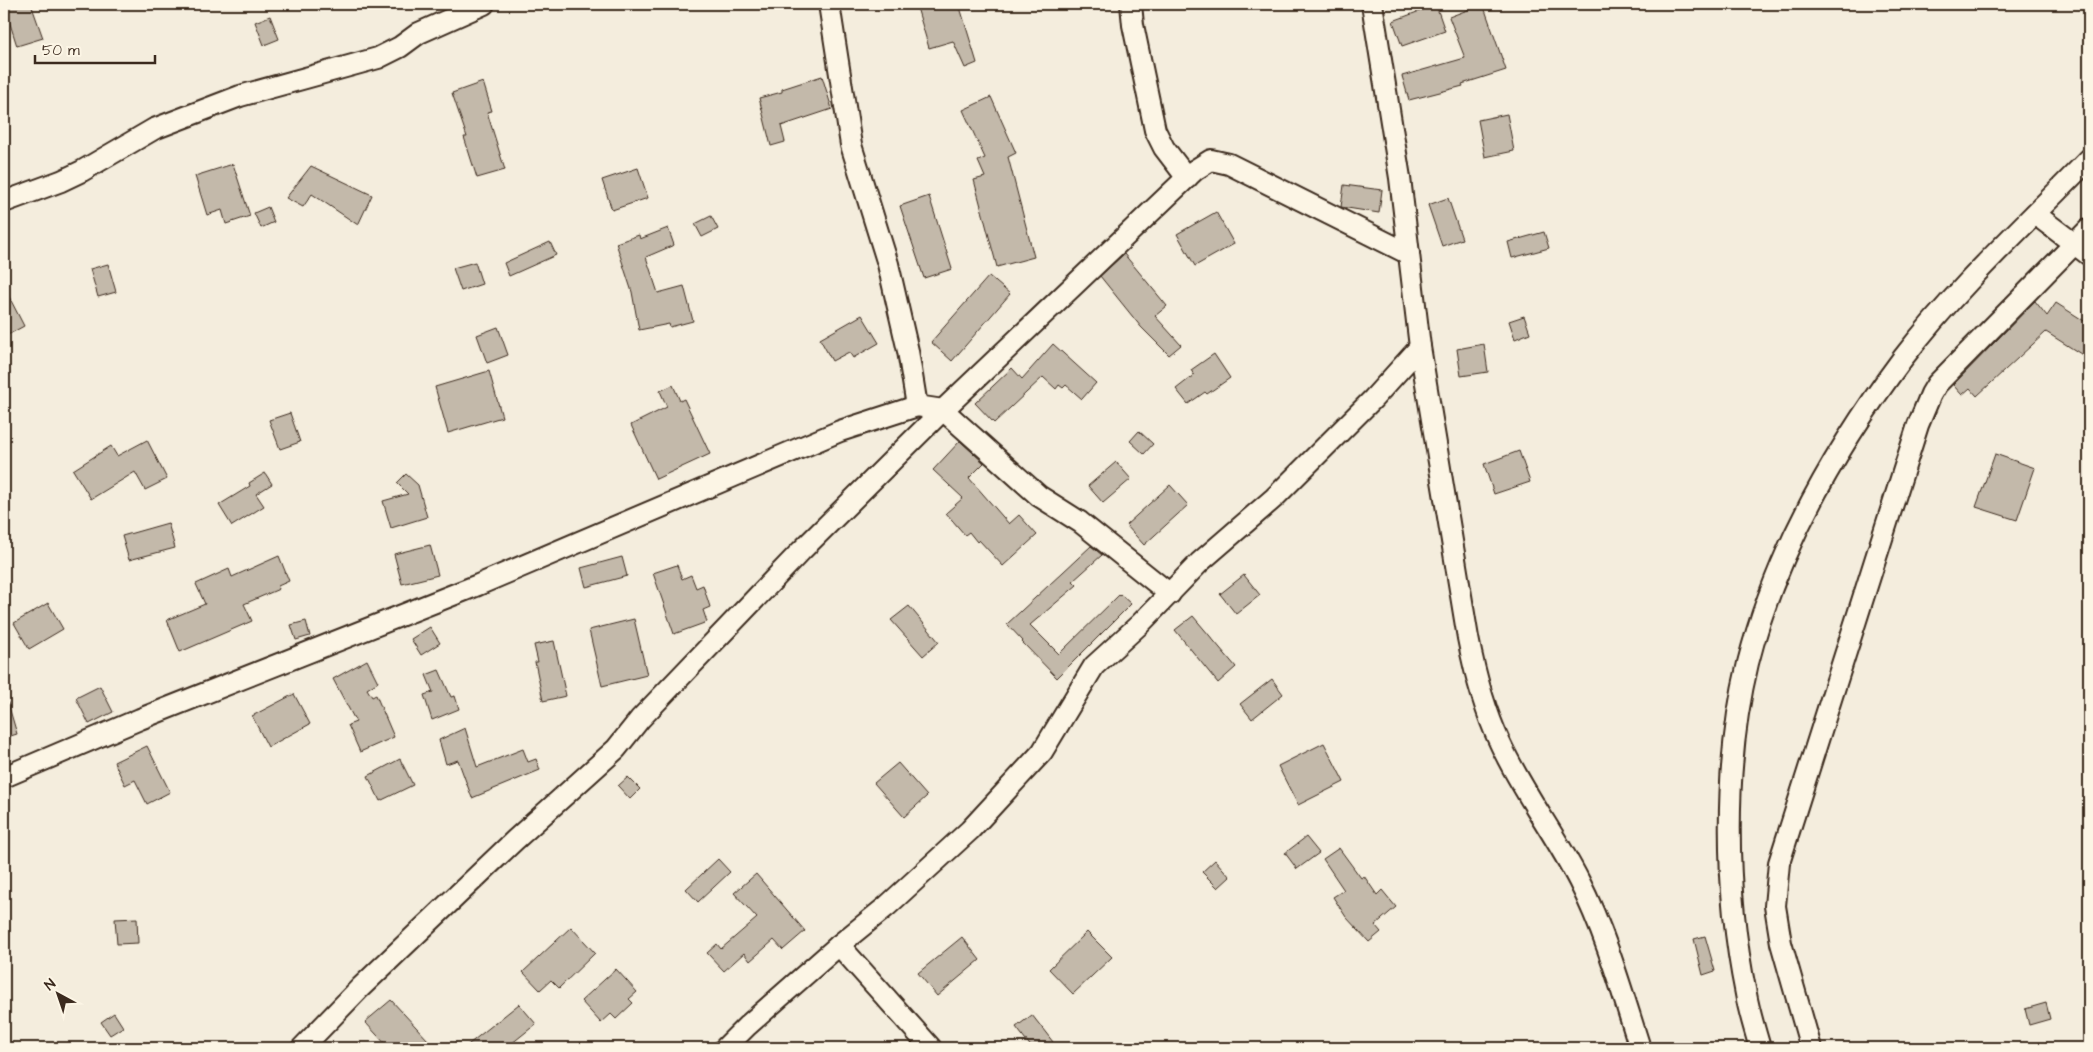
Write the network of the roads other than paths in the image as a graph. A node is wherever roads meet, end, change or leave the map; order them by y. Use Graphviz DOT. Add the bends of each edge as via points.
graph roads {
  1 [pos="484,4"];
  2 [pos="829,4"];
  3 [pos="1131,4"];
  4 [pos="1372,4"];
  5 [pos="2089,159"];
  6 [pos="1187,178"];
  7 [pos="4,202"];
  8 [pos="2035,214"];
  9 [pos="2089,229"];
  10 [pos="2082,250"];
  11 [pos="1409,254"];
  12 [pos="1420,347"];
  13 [pos="917,406"];
  14 [pos="943,410"];
  15 [pos="1170,594"];
  16 [pos="4,777"];
  17 [pos="839,945"];
  18 [pos="302,1048"];
  19 [pos="725,1048"];
  20 [pos="931,1048"];
  21 [pos="1640,1048"];
  22 [pos="1760,1048"];
  23 [pos="1811,1048"];
  1 -- 7 [label="street" via="420,33 378,58 240,96 154,129 82,171"];
  2 -- 13 [label="street" via="851,145 888,264"];
  3 -- 6 [label="street" via="1155,130"];
  4 -- 11 [label="street"];
  5 -- 8 [label="street"];
  6 -- 11 [label="street" via="1211,160 1229,164"];
  6 -- 14 [label="street"];
  8 -- 10 [label="street"];
  8 -- 22 [label="street" via="1953,298 1904,357 1866,410 1821,483 1784,557 1764,612 1748,663 1736,728 1731,855 1733,903 1746,995"];
  9 -- 10 [label="street"];
  10 -- 23 [label="street" via="1938,384 1918,425 1779,864 1775,906 1781,942"];
  11 -- 12 [label="street"];
  12 -- 15 [label="street" via="1274,498 1200,562"];
  12 -- 21 [label="street" via="1478,685 1500,744 1557,841 1592,910"];
  13 -- 14 [label="street"];
  13 -- 16 [label="street" via="840,431 469,589 140,719"];
  14 -- 15 [label="street" via="1038,496 1080,522"];
  14 -- 18 [label="street" via="800,551 640,719 616,749 515,840"];
  15 -- 17 [label="street" via="1094,666 1042,752 997,802 931,866"];
  17 -- 19 [label="street"];
  17 -- 20 [label="street"];
}
